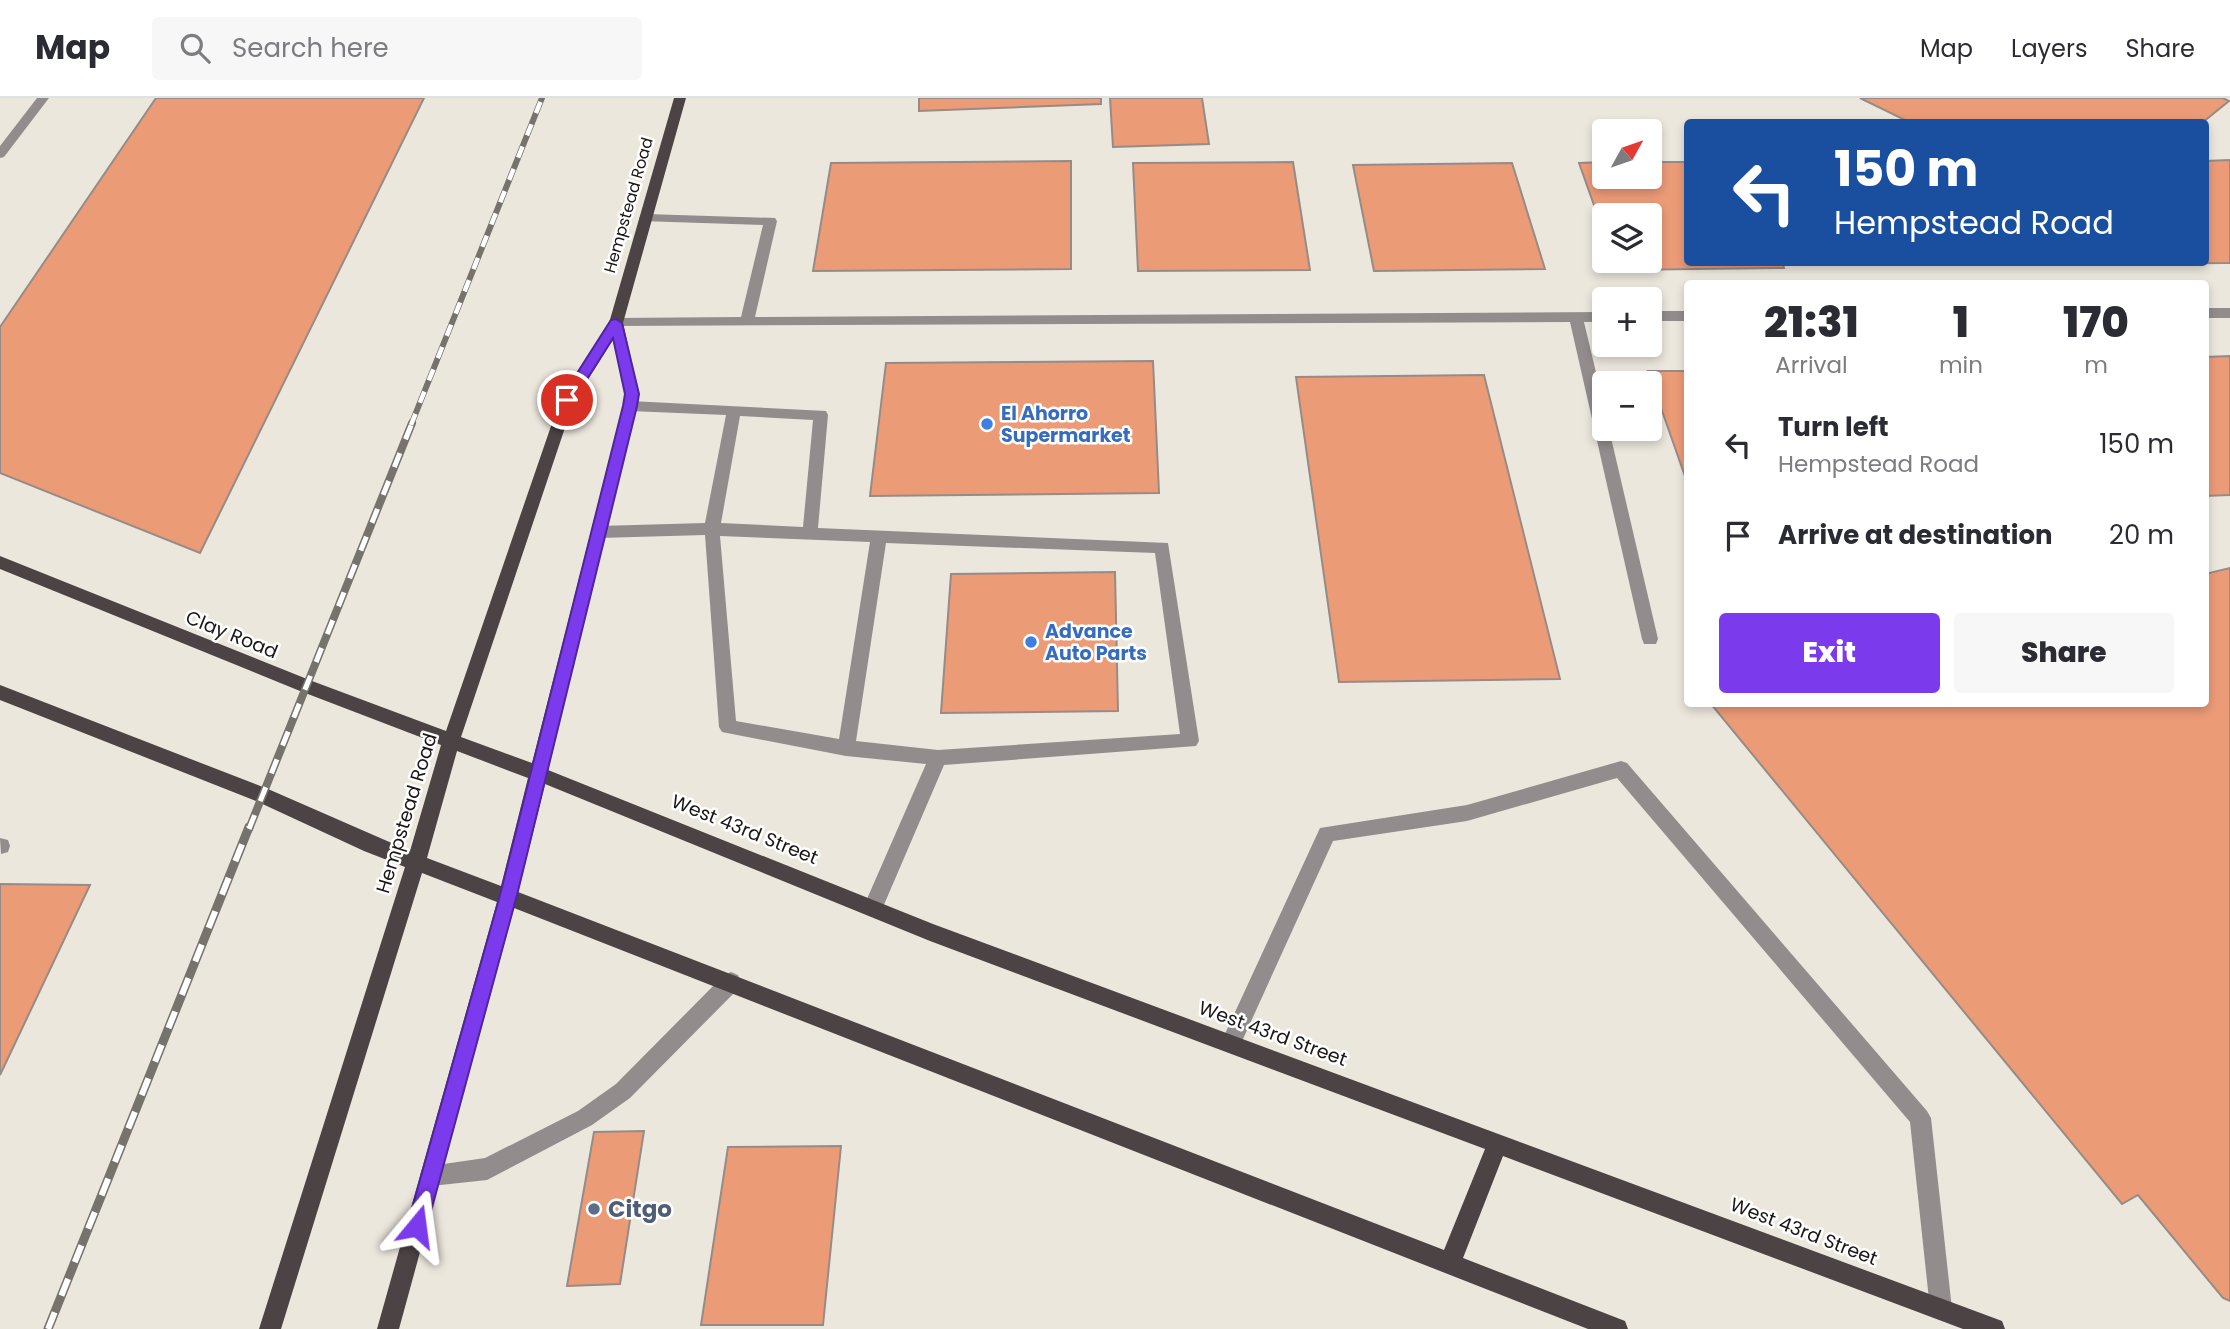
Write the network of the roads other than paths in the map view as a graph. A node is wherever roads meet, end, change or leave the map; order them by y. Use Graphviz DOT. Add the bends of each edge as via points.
graph roads {
  1 [pos="43,98"];
  2 [pos="680,98"];
  3 [pos="0,154"];
  4 [pos="646,218"];
  5 [pos="2209,313"];
  6 [pos="2230,313"];
  7 [pos="1662,316"];
  8 [pos="1684,316"];
  9 [pos="1576,317"];
  10 [pos="1592,317"];
  11 [pos="747,322"];
  12 [pos="616,323"];
  13 [pos="630,406"];
  14 [pos="734,410"];
  15 [pos="712,529"];
  16 [pos="598,531"];
  17 [pos="810,534"];
  18 [pos="879,537"];
  19 [pos="0,562"];
  20 [pos="1650,639"];
  21 [pos="0,692"];
  22 [pos="451,741"];
  23 [pos="846,748"];
  24 [pos="938,758"];
  25 [pos="538,774"];
  26 [pos="416,862"];
  27 [pos="508,895"];
  28 [pos="873,908"];
  29 [pos="731,982"];
  30 [pos="1231,1043"];
  31 [pos="1499,1143"];
  32 [pos="431,1175"];
  33 [pos="1450,1262"];
  34 [pos="1941,1309"];
  35 [pos="270,1329"];
  36 [pos="388,1329"];
  37 [pos="1618,1329"];
  38 [pos="1994,1329"];
  1 -- 3 [label="lane"];
  2 -- 4 [label="main road, Hempstead Road"];
  4 -- 11 [label="lane" via="769,221"];
  4 -- 12 [label="main road, Hempstead Road"];
  5 -- 6 [label="lane"];
  7 -- 8 [label="lane"];
  9 -- 10 [label="lane"];
  9 -- 11 [label="lane"];
  9 -- 20 [label="lane"];
  11 -- 12 [label="lane"];
  12 -- 13 [label="main road, Hempstead Road" via="632,394"];
  12 -- 22 [label="main road, Hempstead Road" via="567,400"];
  13 -- 14 [label="lane"];
  13 -- 16 [label="main road, Hempstead Road"];
  14 -- 15 [label="lane"];
  14 -- 17 [label="lane" via="821,415"];
  15 -- 16 [label="lane"];
  15 -- 17 [label="lane"];
  15 -- 23 [label="lane" via="728,727"];
  16 -- 25 [label="main road, Hempstead Road"];
  17 -- 18 [label="lane"];
  18 -- 23 [label="lane"];
  18 -- 24 [label="lane" via="1162,547 1190,741"];
  19 -- 22 [label="main road, Clay Road"];
  21 -- 26 [label="main road" via="262,795"];
  22 -- 25 [label="main road, Clay Road"];
  22 -- 26 [label="main road, Hempstead Road"];
  23 -- 24 [label="lane"];
  24 -- 28 [label="lane"];
  25 -- 27 [label="main road, Hempstead Road"];
  25 -- 28 [label="main road, West 43rd Street"];
  26 -- 27 [label="main road"];
  26 -- 35 [label="main road, Hempstead Road"];
  27 -- 29 [label="main road"];
  27 -- 32 [label="main road, Hempstead Road"];
  28 -- 30 [label="main road, West 43rd Street"];
  29 -- 32 [label="lane" via="623,1091 584,1118 487,1169"];
  29 -- 33 [label="main road"];
  30 -- 31 [label="main road, West 43rd Street"];
  30 -- 34 [label="lane" via="1327,834 1467,813 1621,769 1920,1118"];
  31 -- 33 [label="main road"];
  31 -- 34 [label="main road, West 43rd Street"];
  32 -- 36 [label="main road, Hempstead Road"];
  33 -- 37 [label="main road"];
  34 -- 38 [label="main road, West 43rd Street"];
}
